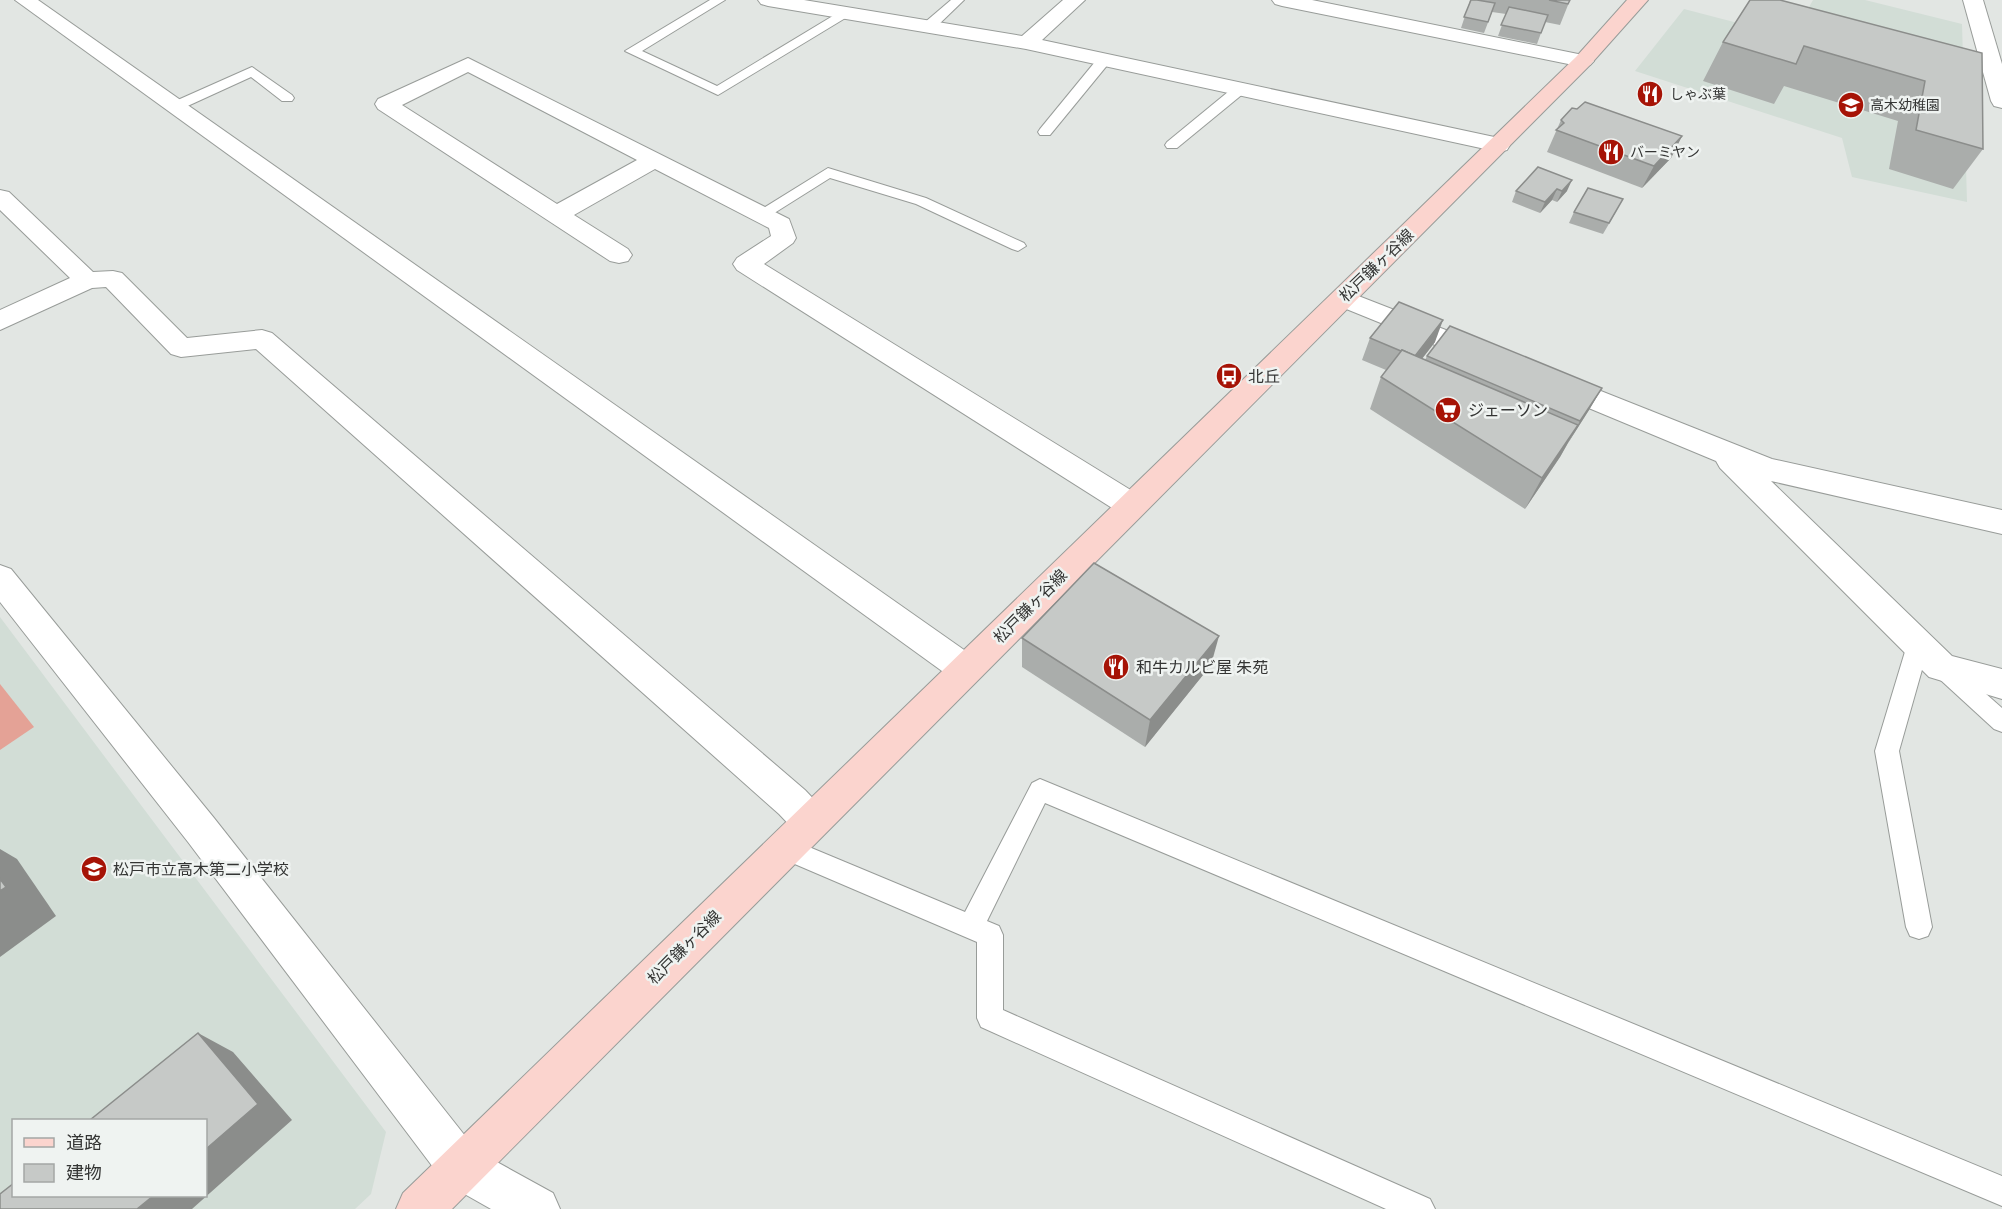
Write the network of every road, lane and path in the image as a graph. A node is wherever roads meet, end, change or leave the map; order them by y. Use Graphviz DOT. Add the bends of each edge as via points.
graph roads {
  1 [pos="25,0"];
  2 [pos="719,0"];
  3 [pos="768,0"];
  4 [pos="958,0"];
  5 [pos="1075,0"];
  6 [pos="1282,0"];
  7 [pos="1638,0"];
  8 [pos="1972,0"];
  9 [pos="846,14"];
  10 [pos="929,26"];
  11 [pos="1026,43"];
  12 [pos="1104,60"];
  13 [pos="1583,61"];
  14 [pos="1239,90"];
  15 [pos="287,98"];
  16 [pos="2002,101"];
  17 [pos="176,106"];
  18 [pos="1045,132"];
  19 [pos="1172,145"];
  20 [pos="1499,145"];
  21 [pos="655,159"];
  22 [pos="0,197"];
  23 [pos="557,214"];
  24 [pos="762,214"];
  25 [pos="1018,246"];
  26 [pos="619,255"];
  27 [pos="87,280"];
  28 [pos="1343,298"];
  29 [pos="0,321"];
  30 [pos="1720,449"];
  31 [pos="1131,506"];
  32 [pos="2002,522"];
  33 [pos="0,578"];
  34 [pos="1930,656"];
  35 [pos="965,669"];
  36 [pos="2002,684"];
  37 [pos="2002,722"];
  38 [pos="811,822"];
  39 [pos="785,848"];
  40 [pos="971,927"];
  41 [pos="1919,927"];
  42 [pos="461,1167"];
  43 [pos="2002,1191"];
  44 [pos="419,1209"];
  45 [pos="537,1209"];
  46 [pos="1420,1209"];
  1 -- 17 [label="street"];
  2 -- 9 [label="lane" via="632,51 718,91"];
  3 -- 9 [label="street"];
  4 -- 10 [label="lane"];
  5 -- 11 [label="street"];
  6 -- 13 [label="street"];
  7 -- 13 [label="main road, 松戸鎌ヶ谷線"];
  8 -- 16 [label="street"];
  9 -- 10 [label="street"];
  10 -- 11 [label="street"];
  11 -- 12 [label="street"];
  12 -- 14 [label="street"];
  12 -- 18 [label="lane"];
  13 -- 20 [label="main road, 松戸鎌ヶ谷線"];
  14 -- 19 [label="lane"];
  14 -- 20 [label="street"];
  15 -- 17 [label="lane" via="252,71"];
  17 -- 35 [label="street"];
  20 -- 28 [label="main road, 松戸鎌ヶ谷線"];
  21 -- 23 [label="street"];
  21 -- 23 [label="street" via="468,64 386,104"];
  21 -- 24 [label="street"];
  22 -- 27 [label="street"];
  23 -- 26 [label="street"];
  24 -- 25 [label="lane" via="828,173 921,201"];
  24 -- 31 [label="street" via="780,224 784,238 746,264"];
  27 -- 29 [label="street"];
  27 -- 38 [label="street" via="113,279 181,348 262,339"];
  28 -- 30 [label="street"];
  28 -- 31 [label="main road, 松戸鎌ヶ谷線"];
  30 -- 32 [label="street" via="1766,468"];
  30 -- 34 [label="street"];
  31 -- 35 [label="main road, 松戸鎌ヶ谷線"];
  33 -- 42 [label="street"];
  34 -- 36 [label="street"];
  34 -- 37 [label="lane"];
  34 -- 41 [label="lane" via="1887,751"];
  35 -- 38 [label="main road, 松戸鎌ヶ谷線"];
  38 -- 39 [label="main road, 松戸鎌ヶ谷線"];
  39 -- 40 [label="lane"];
  39 -- 42 [label="main road, 松戸鎌ヶ谷線"];
  40 -- 43 [label="lane" via="1040,790"];
  40 -- 46 [label="lane" via="990,935 990,1018"];
  42 -- 44 [label="main road, 松戸鎌ヶ谷線"];
  42 -- 45 [label="street"];
}
